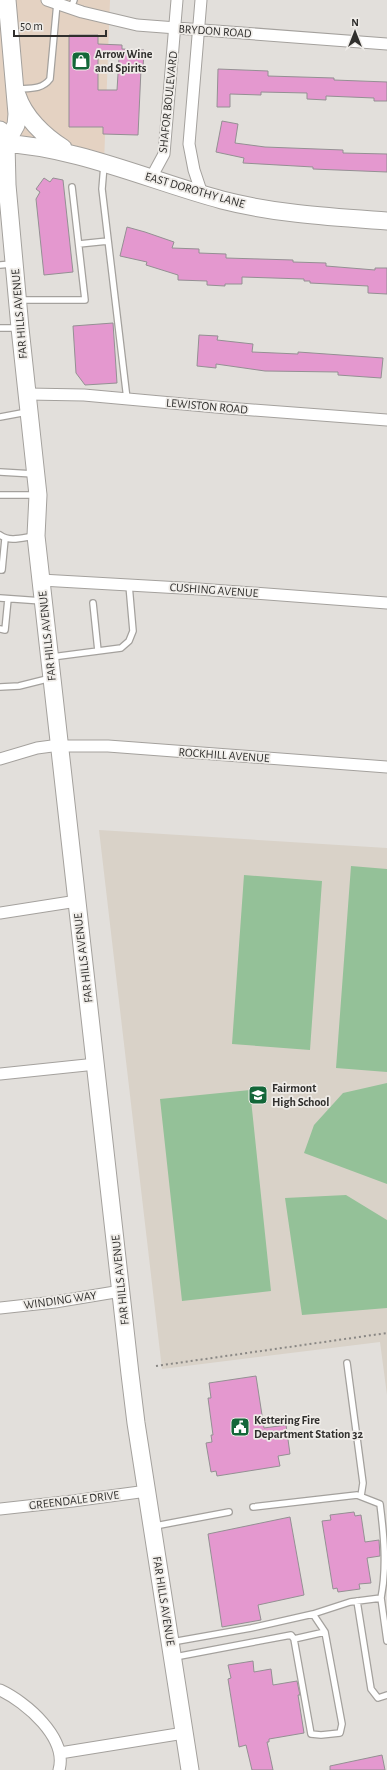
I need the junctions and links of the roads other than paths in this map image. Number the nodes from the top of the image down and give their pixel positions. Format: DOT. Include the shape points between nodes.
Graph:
graph roads {
  1 [pos="7,0"];
  2 [pos="177,0"];
  3 [pos="201,0"];
  4 [pos="52,2"];
  5 [pos="72,4"];
  6 [pos="175,28"];
  7 [pos="199,29"];
  8 [pos="387,44"];
  9 [pos="16,89"];
  10 [pos="2,139"];
  11 [pos="72,153"];
  12 [pos="104,163"];
  13 [pos="151,178"];
  14 [pos="72,187"];
  15 [pos="202,194"];
  16 [pos="387,221"];
  17 [pos="108,240"];
  18 [pos="79,244"];
  19 [pos="7,265"];
  20 [pos="18,300"];
  21 [pos="0,328"];
  22 [pos="20,328"];
  23 [pos="27,394"];
  24 [pos="127,399"];
  25 [pos="29,411"];
  26 [pos="0,417"];
  27 [pos="387,420"];
  28 [pos="0,472"];
  29 [pos="36,474"];
  30 [pos="0,495"];
  31 [pos="38,495"];
  32 [pos="36,536"];
  33 [pos="2,537"];
  34 [pos="1,570"];
  35 [pos="41,580"];
  36 [pos="129,585"];
  37 [pos="0,598"];
  38 [pos="8,599"];
  39 [pos="44,602"];
  40 [pos="93,603"];
  41 [pos="387,603"];
  42 [pos="0,629"];
  43 [pos="98,651"];
  44 [pos="50,657"];
  45 [pos="52,677"];
  46 [pos="0,687"];
  47 [pos="60,745"];
  48 [pos="0,759"];
  49 [pos="387,767"];
  50 [pos="77,901"];
  51 [pos="0,913"];
  52 [pos="96,1064"];
  53 [pos="0,1074"];
  54 [pos="121,1291"];
  55 [pos="0,1308"];
  56 [pos="347,1363"];
  57 [pos="147,1491"];
  58 [pos="360,1496"];
  59 [pos="253,1507"];
  60 [pos="0,1509"];
  61 [pos="229,1512"];
  62 [pos="152,1526"];
  63 [pos="381,1598"];
  64 [pos="357,1602"];
  65 [pos="313,1614"];
  66 [pos="325,1632"];
  67 [pos="294,1639"];
  68 [pos="387,1641"];
  69 [pos="171,1650"];
  70 [pos="0,1690"];
  71 [pos="387,1695"];
  72 [pos="184,1733"];
  73 [pos="60,1753"];
  74 [pos="58,1770"];
  75 [pos="190,1770"];
  1 -- 9 [label="main road"];
  2 -- 6 [label="street, SHAFOR BOULEVARD"];
  3 -- 7 [label="street, SHAFOR BOULEVARD"];
  4 -- 5 [label="street, BRYDON ROAD"];
  4 -- 9 [label="lane" via="50,79 39,87"];
  5 -- 6 [label="street, BRYDON ROAD" via="82,12 137,25"];
  6 -- 7 [label="street, BRYDON ROAD"];
  6 -- 13 [label="street, SHAFOR BOULEVARD" via="164,154"];
  7 -- 8 [label="street, BRYDON ROAD"];
  7 -- 15 [label="street, SHAFOR BOULEVARD" via="189,144"];
  9 -- 10 [label="main road" via="16,125"];
  9 -- 11 [label="main road" via="19,100 39,130 48,139"];
  10 -- 11 [label="main road, EAST DOROTHY LANE"];
  10 -- 19 [label="main road, FAR HILLS AVENUE" via="7,185"];
  11 -- 12 [label="main road, EAST DOROTHY LANE"];
  12 -- 13 [label="main road, EAST DOROTHY LANE"];
  12 -- 17 [label="lane" via="102,189"];
  13 -- 15 [label="main road, EAST DOROTHY LANE"];
  14 -- 18 [label="lane"];
  15 -- 16 [label="main road, EAST DOROTHY LANE" via="250,206 319,216"];
  17 -- 18 [label="lane"];
  17 -- 24 [label="lane"];
  18 -- 20 [label="lane" via="85,300"];
  19 -- 20 [label="main road, FAR HILLS AVENUE"];
  20 -- 22 [label="main road, FAR HILLS AVENUE"];
  21 -- 22 [label="lane"];
  22 -- 23 [label="main road, FAR HILLS AVENUE"];
  23 -- 24 [label="street, LEWISTON ROAD"];
  23 -- 25 [label="main road, FAR HILLS AVENUE"];
  24 -- 27 [label="street, LEWISTON ROAD"];
  25 -- 26 [label="lane"];
  25 -- 29 [label="main road, FAR HILLS AVENUE"];
  28 -- 29 [label="lane"];
  29 -- 31 [label="main road, FAR HILLS AVENUE"];
  30 -- 31 [label="lane"];
  31 -- 32 [label="main road, FAR HILLS AVENUE"];
  32 -- 33 [label="lane" via="13,539"];
  32 -- 35 [label="main road, FAR HILLS AVENUE"];
  33 -- 34 [label="lane"];
  35 -- 36 [label="street, CUSHING AVENUE"];
  35 -- 39 [label="main road, FAR HILLS AVENUE"];
  36 -- 41 [label="street, CUSHING AVENUE"];
  36 -- 43 [label="lane" via="132,631 129,641 121,648"];
  37 -- 38 [label="lane"];
  38 -- 39 [label="lane"];
  38 -- 42 [label="lane" via="5,630"];
  39 -- 44 [label="main road, FAR HILLS AVENUE"];
  40 -- 43 [label="lane"];
  43 -- 44 [label="lane"];
  44 -- 45 [label="main road, FAR HILLS AVENUE"];
  45 -- 46 [label="lane" via="19,686"];
  45 -- 47 [label="main road, FAR HILLS AVENUE"];
  47 -- 48 [label="street, ROCKHILL AVENUE" via="37,748"];
  47 -- 49 [label="street, ROCKHILL AVENUE" via="108,746"];
  47 -- 50 [label="main road, FAR HILLS AVENUE"];
  50 -- 51 [label="street"];
  50 -- 52 [label="main road, FAR HILLS AVENUE"];
  52 -- 53 [label="street"];
  52 -- 54 [label="main road, FAR HILLS AVENUE"];
  54 -- 55 [label="street, WINDING WAY"];
  54 -- 57 [label="main road, FAR HILLS AVENUE" via="136,1424"];
  56 -- 58 [label="lane" via="363,1483"];
  57 -- 60 [label="street, GREENDALE DRIVE"];
  57 -- 62 [label="main road, FAR HILLS AVENUE"];
  58 -- 59 [label="lane" via="357,1494"];
  58 -- 63 [label="lane" via="380,1504 385,1544 385,1582"];
  61 -- 62 [label="lane"];
  62 -- 69 [label="main road, FAR HILLS AVENUE"];
  63 -- 64 [label="lane"];
  63 -- 68 [label="lane"];
  64 -- 65 [label="lane"];
  64 -- 71 [label="lane" via="371,1689 378,1698"];
  65 -- 66 [label="lane"];
  65 -- 69 [label="lane"];
  66 -- 67 [label="lane"];
  66 -- 67 [label="lane" via="342,1724 340,1733 311,1734"];
  67 -- 69 [label="lane" via="291,1635"];
  69 -- 72 [label="main road, FAR HILLS AVENUE"];
  70 -- 73 [label="street" via="25,1705 39,1719 56,1742"];
  72 -- 73 [label="street"];
  72 -- 75 [label="main road, FAR HILLS AVENUE"];
  73 -- 74 [label="street"];
}
